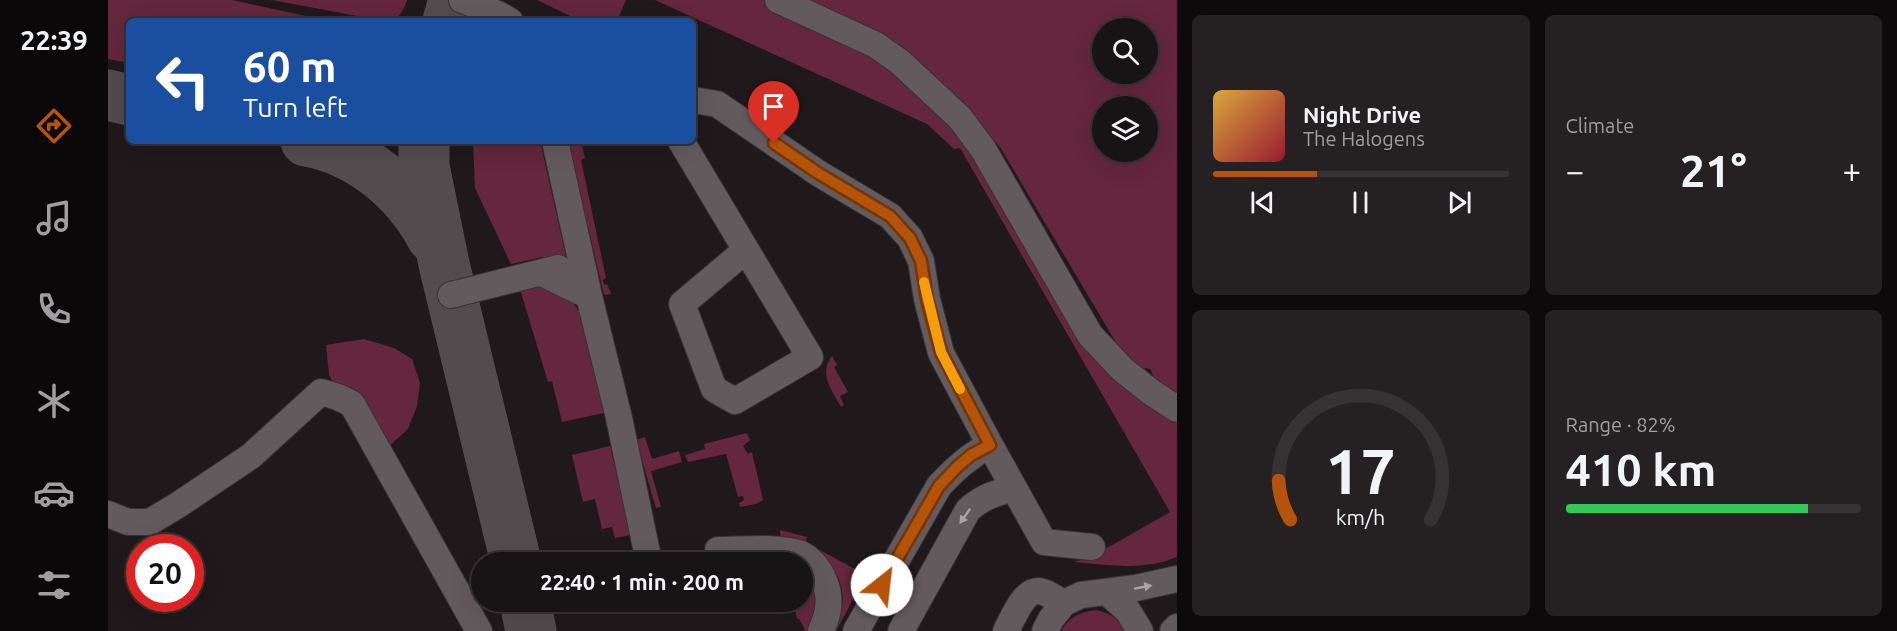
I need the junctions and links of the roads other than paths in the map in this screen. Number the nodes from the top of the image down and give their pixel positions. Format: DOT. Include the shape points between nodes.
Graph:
graph roads {
  1 [pos="462,0"];
  2 [pos="778,0"];
  3 [pos="505,18"];
  4 [pos="696,100"];
  5 [pos="556,144"];
  6 [pos="683,144"];
  7 [pos="746,250"];
  8 [pos="581,262"];
  9 [pos="542,273"];
  10 [pos="451,295"];
  11 [pos="589,296"];
  12 [pos="1177,409"];
  13 [pos="990,445"];
  14 [pos="1014,488"];
  15 [pos="108,514"];
  16 [pos="1092,547"];
  17 [pos="718,550"];
  18 [pos="658,552"];
  19 [pos="1177,579"];
  20 [pos="1108,593"];
  21 [pos="1064,603"];
  22 [pos="1177,627"];
  23 [pos="479,631"];
  24 [pos="821,631"];
  25 [pos="856,631"];
  26 [pos="901,631"];
  27 [pos="1006,631"];
  28 [pos="1045,631"];
  29 [pos="1140,631"];
  30 [pos="1173,631"];
  1 -- 3 [label="street"];
  2 -- 12 [label="street" via="876,45 960,118 983,149 1090,335 1122,369"];
  4 -- 13 [label="street" via="717,104 818,173 890,216 910,238 921,261 941,352"];
  5 -- 8 [label="street"];
  6 -- 7 [label="street"];
  7 -- 7 [label="street" via="810,357 735,401 714,388 682,304"];
  8 -- 9 [label="street"];
  8 -- 11 [label="street"];
  9 -- 10 [label="street"];
  9 -- 11 [label="street"];
  11 -- 18 [label="street"];
  13 -- 14 [label="street"];
  13 -- 25 [label="street" via="971,455 939,486"];
  14 -- 16 [label="street" via="1044,542"];
  14 -- 26 [label="street, one-way" via="986,496 968,510"];
  15 -- 23 [label="street" via="128,522 150,522 250,456 321,392 338,397 352,404"];
  17 -- 24 [label="street" via="782,550 801,554 817,567 826,585 830,609"];
  20 -- 19 [label="street, one-way"];
  20 -- 21 [label="street" via="1081,595"];
  20 -- 29 [label="street" via="1128,611"];
  21 -- 27 [label="street" via="1038,591 1031,593 1022,601"];
  21 -- 28 [label="street"];
  22 -- 30 [label="street"];
}
